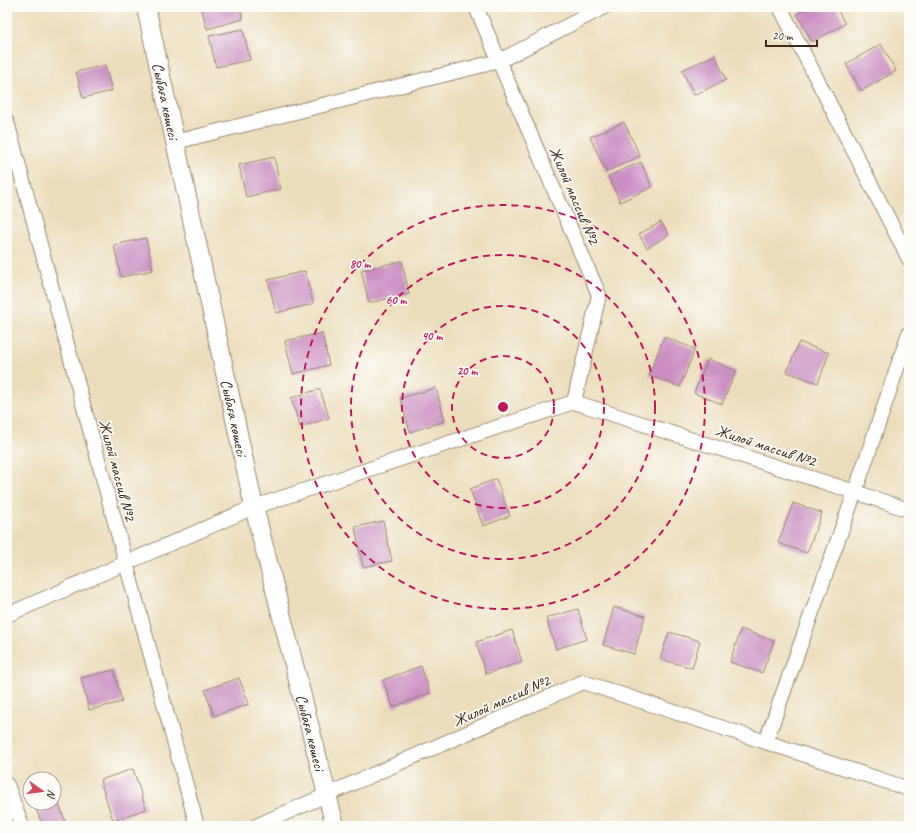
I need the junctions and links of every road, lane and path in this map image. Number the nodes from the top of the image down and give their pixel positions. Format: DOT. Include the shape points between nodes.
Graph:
graph roads {
  1 [pos="146,7"];
  2 [pos="476,7"];
  3 [pos="604,7"];
  4 [pos="780,7"];
  5 [pos="499,61"];
  6 [pos="7,122"];
  7 [pos="175,142"];
  8 [pos="909,259"];
  9 [pos="909,333"];
  10 [pos="574,402"];
  11 [pos="855,492"];
  12 [pos="254,507"];
  13 [pos="909,510"];
  14 [pos="126,563"];
  15 [pos="7,615"];
  16 [pos="766,741"];
  17 [pos="7,785"];
  18 [pos="909,789"];
  19 [pos="327,796"];
  20 [pos="22,826"];
  21 [pos="197,826"];
  22 [pos="256,826"];
  23 [pos="335,826"];
  1 -- 7 [label="street, Сыбаға көшесі"];
  2 -- 5 [label="street, Жилой массив №2"];
  3 -- 5 [label="street"];
  4 -- 8 [label="street"];
  5 -- 7 [label="street"];
  5 -- 10 [label="street, Жилой массив №2" via="600,296"];
  6 -- 14 [label="street, Жилой массив №2"];
  7 -- 12 [label="street, Сыбаға көшесі"];
  9 -- 11 [label="street"];
  10 -- 11 [label="street, Жилой массив №2"];
  10 -- 12 [label="street"];
  11 -- 13 [label="street, Жилой массив №2"];
  11 -- 16 [label="street"];
  12 -- 14 [label="street"];
  12 -- 19 [label="street, Сыбаға көшесі"];
  14 -- 15 [label="street"];
  14 -- 21 [label="street, Жилой массив №2"];
  16 -- 18 [label="street, Жилой массив №2"];
  16 -- 19 [label="street, Жилой массив №2" via="583,682"];
  17 -- 20 [label="street"];
  19 -- 22 [label="street, Жилой массив №2"];
  19 -- 23 [label="street, Сыбаға көшесі"];
}
